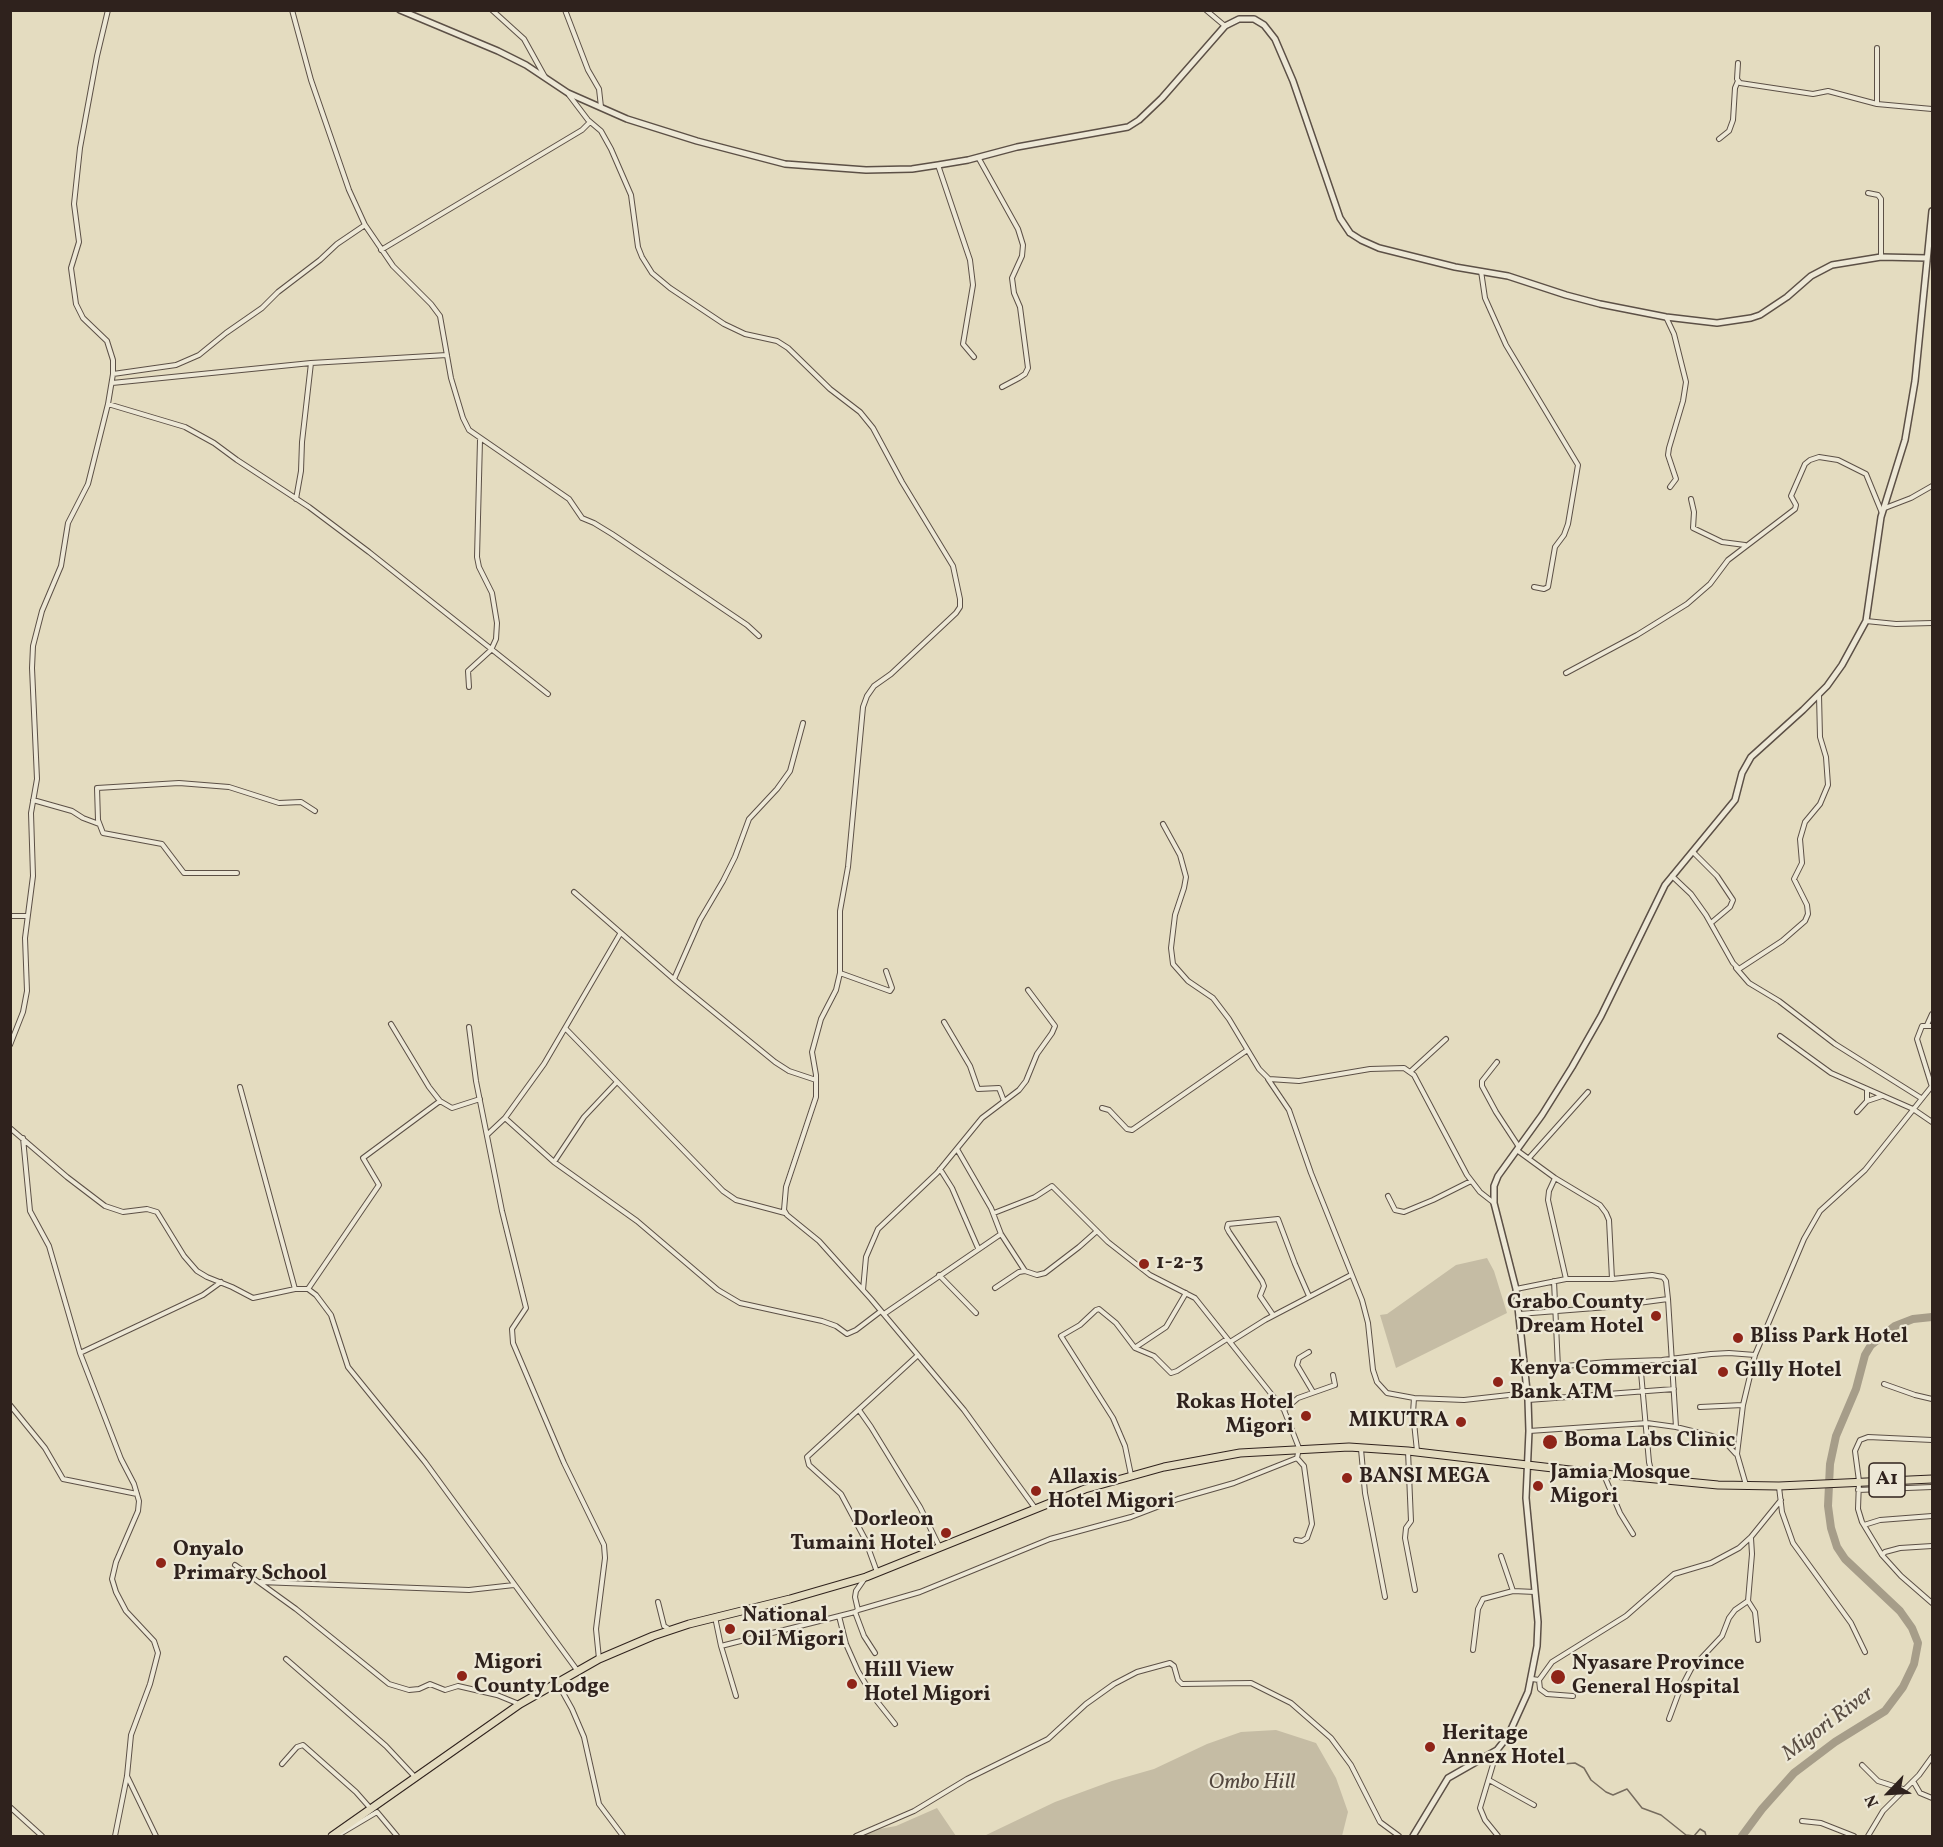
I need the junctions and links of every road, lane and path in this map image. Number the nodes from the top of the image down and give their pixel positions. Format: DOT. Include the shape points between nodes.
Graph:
graph roads {
  1 [pos="108,10"];
  2 [pos="292,10"];
  3 [pos="399,10"];
  4 [pos="492,10"];
  5 [pos="565,10"];
  6 [pos="1206,10"];
  7 [pos="1225,26"];
  8 [pos="1877,48"];
  9 [pos="1738,63"];
  10 [pos="545,77"];
  11 [pos="1738,81"];
  12 [pos="568,93"];
  13 [pos="1876,104"];
  14 [pos="601,108"];
  15 [pos="1932,109"];
  16 [pos="590,122"];
  17 [pos="1719,139"];
  18 [pos="978,157"];
  19 [pos="938,165"];
  20 [pos="1868,193"];
  21 [pos="1932,211"];
  22 [pos="365,225"];
  23 [pos="381,250"];
  24 [pos="1881,258"];
  25 [pos="1930,258"];
  26 [pos="1481,271"];
  27 [pos="1666,317"];
  28 [pos="447,355"];
  29 [pos="974,357"];
  30 [pos="311,363"];
  31 [pos="113,374"];
  32 [pos="112,383"];
  33 [pos="1002,387"];
  34 [pos="108,404"];
  35 [pos="480,440"];
  36 [pos="1932,486"];
  37 [pos="1670,487"];
  38 [pos="296,499"];
  39 [pos="1691,499"];
  40 [pos="1883,511"];
  41 [pos="1746,546"];
  42 [pos="1534,587"];
  43 [pos="1866,621"];
  44 [pos="1932,623"];
  45 [pos="759,636"];
  46 [pos="491,650"];
  47 [pos="1566,673"];
  48 [pos="469,687"];
  49 [pos="548,693"];
  50 [pos="1819,695"];
  51 [pos="803,723"];
  52 [pos="33,800"];
  53 [pos="315,811"];
  54 [pos="99,824"];
  55 [pos="1163,824"];
  56 [pos="1693,852"];
  57 [pos="237,873"];
  58 [pos="1672,875"];
  59 [pos="574,892"];
  60 [pos="10,916"];
  61 [pos="27,916"];
  62 [pos="1711,923"];
  63 [pos="620,934"];
  64 [pos="1736,968"];
  65 [pos="886,971"];
  66 [pos="840,973"];
  67 [pos="674,979"];
  68 [pos="1028,990"];
  69 [pos="1932,1014"];
  70 [pos="944,1022"];
  71 [pos="391,1024"];
  72 [pos="1927,1025"];
  73 [pos="1932,1026"];
  74 [pos="469,1027"];
  75 [pos="566,1029"];
  76 [pos="1780,1036"];
  77 [pos="1446,1039"];
  78 [pos="10,1046"];
  79 [pos="1246,1051"];
  80 [pos="1497,1062"];
  81 [pos="1410,1072"];
  82 [pos="1265,1077"];
  83 [pos="816,1080"];
  84 [pos="616,1083"];
  85 [pos="1932,1086"];
  86 [pos="240,1088"];
  87 [pos="1867,1089"];
  88 [pos="1588,1092"];
  89 [pos="1882,1096"];
  90 [pos="1921,1098"];
  91 [pos="480,1099"];
  92 [pos="440,1101"];
  93 [pos="1004,1101"];
  94 [pos="1867,1101"];
  95 [pos="1102,1108"];
  96 [pos="1913,1109"];
  97 [pos="1857,1112"];
  98 [pos="505,1118"];
  99 [pos="1932,1122"];
  100 [pos="10,1128"];
  101 [pos="488,1134"];
  102 [pos="22,1138"];
  103 [pos="957,1149"];
  104 [pos="1519,1149"];
  105 [pos="1529,1158"];
  106 [pos="554,1162"];
  107 [pos="940,1169"];
  108 [pos="1555,1178"];
  109 [pos="1471,1181"];
  110 [pos="1388,1196"];
  111 [pos="1494,1203"];
  112 [pos="785,1213"];
  113 [pos="994,1213"];
  114 [pos="1097,1231"];
  115 [pos="1001,1234"];
  116 [pos="978,1248"];
  117 [pos="1025,1271"];
  118 [pos="939,1275"];
  119 [pos="1351,1275"];
  120 [pos="1566,1279"];
  121 [pos="1612,1279"];
  122 [pos="1554,1281"];
  123 [pos="221,1282"];
  124 [pos="995,1288"];
  125 [pos="295,1289"];
  126 [pos="308,1289"];
  127 [pos="1516,1289"];
  128 [pos="863,1290"];
  129 [pos="1186,1293"];
  130 [pos="1310,1296"];
  131 [pos="1668,1299"];
  132 [pos="1556,1311"];
  133 [pos="882,1313"];
  134 [pos="976,1313"];
  135 [pos="1519,1314"];
  136 [pos="1273,1315"];
  137 [pos="1229,1341"];
  138 [pos="1135,1348"];
  139 [pos="1309,1352"];
  140 [pos="80,1353"];
  141 [pos="1755,1355"];
  142 [pos="918,1356"];
  143 [pos="1672,1359"];
  144 [pos="1640,1361"];
  145 [pos="1558,1368"];
  146 [pos="1524,1371"];
  147 [pos="1333,1375"];
  148 [pos="1884,1384"];
  149 [pos="1674,1389"];
  150 [pos="1643,1391"];
  151 [pos="1313,1392"];
  152 [pos="1527,1393"];
  153 [pos="1414,1398"];
  154 [pos="1528,1400"];
  155 [pos="1932,1400"];
  156 [pos="10,1405"];
  157 [pos="1743,1405"];
  158 [pos="1700,1407"];
  159 [pos="859,1410"];
  160 [pos="1284,1410"];
  161 [pos="1647,1423"];
  162 [pos="1676,1427"];
  163 [pos="1529,1431"];
  164 [pos="1932,1440"];
  165 [pos="1299,1448"];
  166 [pos="1360,1448"];
  167 [pos="1408,1451"];
  168 [pos="1417,1452"];
  169 [pos="1737,1454"];
  170 [pos="1297,1458"];
  171 [pos="1528,1464"];
  172 [pos="1604,1474"];
  173 [pos="1131,1475"];
  174 [pos="1932,1479"];
  175 [pos="1653,1480"];
  176 [pos="1859,1481"];
  177 [pos="1746,1485"];
  178 [pos="1779,1486"];
  179 [pos="1932,1487"];
  180 [pos="1858,1490"];
  181 [pos="138,1494"];
  182 [pos="1781,1500"];
  183 [pos="1035,1509"];
  184 [pos="1932,1516"];
  185 [pos="1864,1525"];
  186 [pos="1633,1534"];
  187 [pos="1751,1537"];
  188 [pos="1296,1540"];
  189 [pos="1932,1546"];
  190 [pos="940,1548"];
  191 [pos="1882,1555"];
  192 [pos="1501,1556"];
  193 [pos="235,1565"];
  194 [pos="878,1573"];
  195 [pos="866,1577"];
  196 [pos="258,1582"];
  197 [pos="514,1585"];
  198 [pos="1415,1590"];
  199 [pos="1513,1591"];
  200 [pos="1535,1592"];
  201 [pos="1385,1597"];
  202 [pos="1748,1601"];
  203 [pos="658,1602"];
  204 [pos="1932,1603"];
  205 [pos="856,1611"];
  206 [pos="839,1616"];
  207 [pos="715,1617"];
  208 [pos="670,1630"];
  209 [pos="1758,1640"];
  210 [pos="722,1646"];
  211 [pos="1473,1650"];
  212 [pos="1865,1652"];
  213 [pos="875,1653"];
  214 [pos="286,1659"];
  215 [pos="599,1659"];
  216 [pos="577,1670"];
  217 [pos="1532,1680"];
  218 [pos="1539,1680"];
  219 [pos="557,1682"];
  220 [pos="736,1696"];
  221 [pos="1573,1696"];
  222 [pos="520,1704"];
  223 [pos="1669,1719"];
  224 [pos="895,1724"];
  225 [pos="1497,1750"];
  226 [pos="1932,1757"];
  227 [pos="282,1764"];
  228 [pos="1862,1765"];
  229 [pos="127,1776"];
  230 [pos="416,1778"];
  231 [pos="1488,1780"];
  232 [pos="1913,1781"];
  233 [pos="1904,1790"];
  234 [pos="1932,1798"];
  235 [pos="1534,1805"];
  236 [pos="10,1807"];
  237 [pos="372,1810"];
  238 [pos="1802,1821"];
  239 [pos="42,1836"];
  240 [pos="116,1836"];
  241 [pos="156,1836"];
  242 [pos="334,1836"];
  243 [pos="397,1836"];
  244 [pos="623,1836"];
  245 [pos="856,1836"];
  246 [pos="1399,1836"];
  247 [pos="1413,1836"];
  248 [pos="1498,1836"];
  249 [pos="1854,1836"];
  250 [pos="1868,1836"];
  1 -- 31 [label="street" via="78,160 75,204 79,242 71,263 71,280 80,313 107,340"];
  2 -- 22 [label="street" via="311,80"];
  3 -- 10 [label="street" via="498,51"];
  4 -- 10 [label="street" via="524,39"];
  5 -- 14 [label="street" via="599,88"];
  6 -- 7 [label="street"];
  7 -- 18 [label="street" via="1155,104 1128,127"];
  7 -- 26 [label="street" via="1239,19 1254,19 1275,39 1307,118 1333,204 1350,233 1389,251"];
  8 -- 13 [label="street"];
  9 -- 11 [label="street"];
  10 -- 12 [label="street"];
  11 -- 13 [label="street" via="1813,94 1828,91"];
  11 -- 17 [label="street" via="1733,120"];
  12 -- 14 [label="street"];
  12 -- 16 [label="street"];
  13 -- 15 [label="street"];
  14 -- 19 [label="street" via="627,120 785,164 866,170"];
  16 -- 23 [label="street"];
  16 -- 66 [label="street" via="605,136 627,185 638,247 652,273 724,324 788,348 860,412 873,428 956,576 961,603 954,618 874,686 864,703 841,897"];
  18 -- 19 [label="street"];
  18 -- 33 [label="street" via="1023,244 1012,278 1028,368"];
  19 -- 29 [label="street" via="970,260 973,285 963,345"];
  20 -- 24 [label="street" via="1881,199"];
  21 -- 25 [label="street"];
  22 -- 23 [label="street"];
  22 -- 31 [label="street" via="200,355 176,365"];
  23 -- 28 [label="street" via="437,310"];
  24 -- 25 [label="street"];
  24 -- 27 [label="street" via="1821,269 1778,304 1751,318 1717,323"];
  25 -- 40 [label="street" via="1905,440"];
  26 -- 27 [label="street" via="1517,278 1579,299"];
  26 -- 42 [label="street" via="1485,298 1506,345 1578,465 1568,524 1555,547 1548,587"];
  27 -- 37 [label="street" via="1686,382 1668,452 1676,479"];
  28 -- 30 [label="street"];
  28 -- 35 [label="street" via="463,418"];
  30 -- 32 [label="street"];
  30 -- 38 [label="street"];
  31 -- 32 [label="street"];
  32 -- 34 [label="street"];
  34 -- 38 [label="street" via="194,431"];
  34 -- 52 [label="street" via="88,484 68,523 61,566 42,611 33,646 37,779"];
  35 -- 45 [label="street" via="569,499 582,518 612,534"];
  35 -- 46 [label="street" via="477,557 495,603 497,632"];
  36 -- 40 [label="street"];
  38 -- 46 [label="street"];
  39 -- 41 [label="street" via="1694,528 1725,543"];
  40 -- 41 [label="street" via="1866,474 1838,459 1813,458 1805,464 1791,496 1795,509"];
  40 -- 43 [label="street"];
  41 -- 47 [label="street" via="1689,602"];
  43 -- 44 [label="street"];
  43 -- 50 [label="street" via="1842,665"];
  46 -- 48 [label="street" via="468,671"];
  46 -- 49 [label="street"];
  50 -- 56 [label="street" via="1751,757 1735,800"];
  50 -- 64 [label="street" via="1820,737 1828,785 1803,827 1801,865 1795,875 1808,914 1782,941 1742,968"];
  51 -- 67 [label="street" via="790,771 749,819 735,857 699,920"];
  52 -- 54 [label="street"];
  52 -- 61 [label="street" via="33,876"];
  53 -- 54 [label="street" via="301,802 279,802 229,787 179,783 101,786 96,790"];
  54 -- 57 [label="street" via="103,833 162,844 184,873"];
  55 -- 79 [label="street" via="1180,855 1186,877 1175,915 1173,964 1188,981 1213,998"];
  56 -- 58 [label="street"];
  56 -- 62 [label="street" via="1734,900"];
  58 -- 62 [label="street"];
  58 -- 104 [label="street" via="1600,1016"];
  59 -- 63 [label="street"];
  60 -- 61 [label="street"];
  61 -- 78 [label="street" via="26,1000"];
  62 -- 64 [label="street"];
  63 -- 67 [label="street"];
  63 -- 75 [label="street"];
  64 -- 90 [label="street" via="1749,983 1835,1044"];
  65 -- 66 [label="street" via="890,991"];
  66 -- 83 [label="street" via="812,1052"];
  67 -- 83 [label="street" via="784,1068"];
  68 -- 93 [label="street" via="1055,1027 1036,1054 1026,1081"];
  69 -- 72 [label="street"];
  70 -- 93 [label="street" via="970,1066 978,1089 999,1088"];
  71 -- 92 [label="street"];
  72 -- 73 [label="street"];
  72 -- 85 [label="street" via="1921,1027 1917,1039"];
  74 -- 91 [label="street"];
  75 -- 84 [label="street"];
  75 -- 98 [label="street"];
  76 -- 87 [label="street" via="1832,1073"];
  77 -- 81 [label="street"];
  79 -- 82 [label="street"];
  79 -- 95 [label="street" via="1132,1130"];
  80 -- 104 [label="street" via="1482,1086"];
  81 -- 82 [label="street" via="1388,1068 1307,1081"];
  81 -- 109 [label="street"];
  82 -- 119 [label="street" via="1289,1110"];
  83 -- 112 [label="street" via="814,1103 786,1187"];
  84 -- 106 [label="street" via="584,1117"];
  84 -- 112 [label="street" via="728,1196"];
  85 -- 90 [label="street"];
  86 -- 125 [label="street"];
  87 -- 89 [label="street"];
  87 -- 94 [label="street"];
  88 -- 105 [label="street"];
  89 -- 94 [label="street"];
  89 -- 96 [label="street"];
  90 -- 96 [label="street"];
  91 -- 92 [label="street" via="452,1108"];
  91 -- 101 [label="street"];
  92 -- 126 [label="street" via="363,1158 379,1185"];
  93 -- 103 [label="street" via="978,1123"];
  94 -- 97 [label="street"];
  96 -- 99 [label="street"];
  96 -- 141 [label="street" via="1866,1170 1815,1218"];
  98 -- 101 [label="street"];
  98 -- 106 [label="street"];
  100 -- 102 [label="street"];
  101 -- 215 [label="street" via="526,1308 512,1329 513,1343 604,1545 597,1618"];
  102 -- 123 [label="street" via="111,1209 157,1212 197,1270"];
  102 -- 140 [label="street" via="30,1211 53,1256"];
  103 -- 107 [label="street"];
  103 -- 113 [label="street"];
  104 -- 105 [label="street"];
  104 -- 111 [label="street" via="1496,1180"];
  105 -- 108 [label="street"];
  106 -- 133 [label="street" via="637,1221 718,1290 740,1303 822,1321 847,1334"];
  107 -- 116 [label="street"];
  107 -- 128 [label="street" via="874,1233 866,1257"];
  108 -- 120 [label="street" via="1548,1200"];
  108 -- 121 [label="street" via="1600,1205 1608,1216"];
  109 -- 110 [label="street" via="1404,1212 1395,1210"];
  109 -- 111 [label="street"];
  111 -- 127 [label="street"];
  112 -- 128 [label="street" via="819,1241"];
  113 -- 114 [label="street" via="1035,1197 1051,1185"];
  113 -- 115 [label="street"];
  114 -- 117 [label="street" via="1045,1273"];
  114 -- 129 [label="street" via="1150,1275"];
  115 -- 116 [label="street"];
  115 -- 117 [label="street"];
  116 -- 118 [label="street"];
  117 -- 124 [label="street"];
  118 -- 133 [label="street"];
  118 -- 134 [label="street"];
  119 -- 130 [label="street"];
  119 -- 153 [label="street" via="1365,1309 1377,1382 1387,1393"];
  120 -- 121 [label="street"];
  120 -- 122 [label="street"];
  121 -- 131 [label="street" via="1661,1276 1666,1281"];
  122 -- 127 [label="street"];
  122 -- 132 [label="street"];
  123 -- 125 [label="street" via="253,1298"];
  123 -- 140 [label="street" via="203,1295"];
  125 -- 126 [label="street"];
  126 -- 197 [label="street" via="331,1315 348,1367 425,1462"];
  127 -- 135 [label="street"];
  128 -- 133 [label="street"];
  129 -- 137 [label="street" via="1197,1300"];
  129 -- 138 [label="street" via="1166,1327"];
  130 -- 136 [label="street"];
  130 -- 136 [label="street" via="1278,1219 1228,1224 1229,1232 1262,1281 1260,1296"];
  131 -- 132 [label="street"];
  131 -- 143 [label="street"];
  132 -- 135 [label="street"];
  132 -- 145 [label="street"];
  133 -- 142 [label="street"];
  135 -- 146 [label="street"];
  136 -- 137 [label="street"];
  137 -- 138 [label="street" via="1174,1373 1154,1356"];
  137 -- 160 [label="street"];
  138 -- 173 [label="street" via="1116,1323 1098,1309 1060,1337 1113,1418 1125,1446"];
  139 -- 151 [label="street" via="1297,1360 1297,1365"];
  140 -- 181 [label="street" via="120,1459"];
  141 -- 143 [label="street" via="1729,1353"];
  141 -- 157 [label="street"];
  142 -- 159 [label="street"];
  142 -- 183 [label="street" via="964,1410"];
  143 -- 144 [label="street"];
  143 -- 149 [label="street"];
  144 -- 145 [label="street"];
  144 -- 150 [label="street"];
  145 -- 146 [label="street"];
  146 -- 152 [label="street"];
  147 -- 151 [label="street" via="1335,1385"];
  148 -- 155 [label="street"];
  149 -- 150 [label="street"];
  149 -- 162 [label="street"];
  150 -- 154 [label="street"];
  150 -- 161 [label="street"];
  151 -- 160 [label="street"];
  152 -- 153 [label="street" via="1443,1401"];
  152 -- 154 [label="street"];
  153 -- 168 [label="street"];
  154 -- 163 [label="street"];
  156 -- 181 [label="street" via="45,1448 63,1479"];
  157 -- 158 [label="street"];
  157 -- 169 [label="street"];
  159 -- 190 [label="street" via="920,1507"];
  159 -- 194 [label="street" via="807,1460 840,1492"];
  160 -- 165 [label="street"];
  161 -- 162 [label="street"];
  161 -- 163 [label="street"];
  161 -- 175 [label="street"];
  162 -- 169 [label="street" via="1719,1439"];
  163 -- 171 [label="street"];
  164 -- 176 [label="street" via="1863,1438 1856,1451"];
  165 -- 166 [label="highway, A1"];
  165 -- 170 [label="street"];
  165 -- 173 [label="highway, A1" via="1216,1456"];
  166 -- 167 [label="highway, A1"];
  166 -- 201 [label="street"];
  167 -- 168 [label="highway, A1"];
  167 -- 198 [label="street" via="1411,1521 1405,1538"];
  168 -- 171 [label="highway, A1"];
  169 -- 177 [label="street"];
  170 -- 188 [label="street" via="1304,1466 1312,1524 1307,1538"];
  170 -- 205 [label="street" via="1131,1517 1050,1539 920,1592"];
  171 -- 172 [label="highway, A1"];
  171 -- 200 [label="street" via="1527,1508"];
  172 -- 175 [label="highway, A1"];
  172 -- 186 [label="street"];
  173 -- 183 [label="highway, A1"];
  174 -- 176 [label="highway, A1"];
  175 -- 177 [label="highway, A1"];
  176 -- 178 [label="highway, A1"];
  176 -- 180 [label="street"];
  177 -- 178 [label="highway, A1"];
  178 -- 182 [label="street"];
  179 -- 180 [label="street"];
  180 -- 185 [label="street" via="1859,1514"];
  181 -- 229 [label="street" via="138,1511 112,1579 126,1611 154,1641 158,1653 133,1728"];
  182 -- 187 [label="street"];
  182 -- 212 [label="street" via="1793,1543 1851,1623"];
  183 -- 190 [label="highway, A1"];
  184 -- 185 [label="street"];
  185 -- 191 [label="street"];
  187 -- 202 [label="street"];
  187 -- 218 [label="street" via="1719,1560 1674,1574 1626,1616 1552,1662"];
  189 -- 191 [label="street" via="1900,1548"];
  190 -- 194 [label="highway, A1"];
  191 -- 204 [label="street"];
  192 -- 199 [label="street"];
  193 -- 196 [label="street"];
  194 -- 195 [label="highway, A1"];
  195 -- 205 [label="street" via="856,1593"];
  195 -- 207 [label="highway, A1"];
  196 -- 197 [label="street" via="469,1590"];
  196 -- 222 [label="street" via="389,1684 409,1690 430,1684 445,1690 460,1686"];
  197 -- 216 [label="street"];
  199 -- 200 [label="street"];
  199 -- 211 [label="street" via="1480,1601"];
  200 -- 217 [label="street" via="1538,1638"];
  202 -- 209 [label="street" via="1755,1612"];
  202 -- 223 [label="street" via="1735,1610 1722,1636 1691,1669"];
  203 -- 208 [label="street" via="664,1626"];
  205 -- 206 [label="street"];
  205 -- 213 [label="street" via="864,1636"];
  206 -- 210 [label="street"];
  206 -- 224 [label="street" via="858,1671"];
  207 -- 208 [label="highway, A1"];
  207 -- 210 [label="street"];
  208 -- 215 [label="highway, A1"];
  210 -- 220 [label="street"];
  214 -- 230 [label="street" via="386,1746"];
  215 -- 216 [label="highway, A1"];
  216 -- 219 [label="highway, A1"];
  217 -- 218 [label="street"];
  217 -- 225 [label="street" via="1508,1736"];
  218 -- 221 [label="street" via="1540,1689 1547,1695"];
  219 -- 222 [label="highway, A1"];
  219 -- 244 [label="street" via="584,1737 599,1804"];
  222 -- 230 [label="highway, A1"];
  225 -- 231 [label="street"];
  225 -- 247 [label="street" via="1448,1778"];
  226 -- 232 [label="street"];
  227 -- 237 [label="street" via="303,1745"];
  228 -- 233 [label="street" via="1878,1781"];
  229 -- 240 [label="street"];
  229 -- 241 [label="street"];
  230 -- 237 [label="highway, A1"];
  231 -- 235 [label="street"];
  231 -- 248 [label="street" via="1480,1808"];
  232 -- 233 [label="street"];
  232 -- 234 [label="street" via="1920,1793"];
  233 -- 250 [label="street" via="1882,1811"];
  236 -- 239 [label="street"];
  237 -- 242 [label="highway, A1"];
  238 -- 249 [label="street" via="1821,1823"];
  242 -- 243 [label="street" via="377,1812"];
  245 -- 246 [label="street" via="914,1811 1048,1739 1114,1684 1137,1672 1170,1663 1182,1684 1251,1683 1291,1703 1331,1738 1351,1765 1380,1822"];
}
